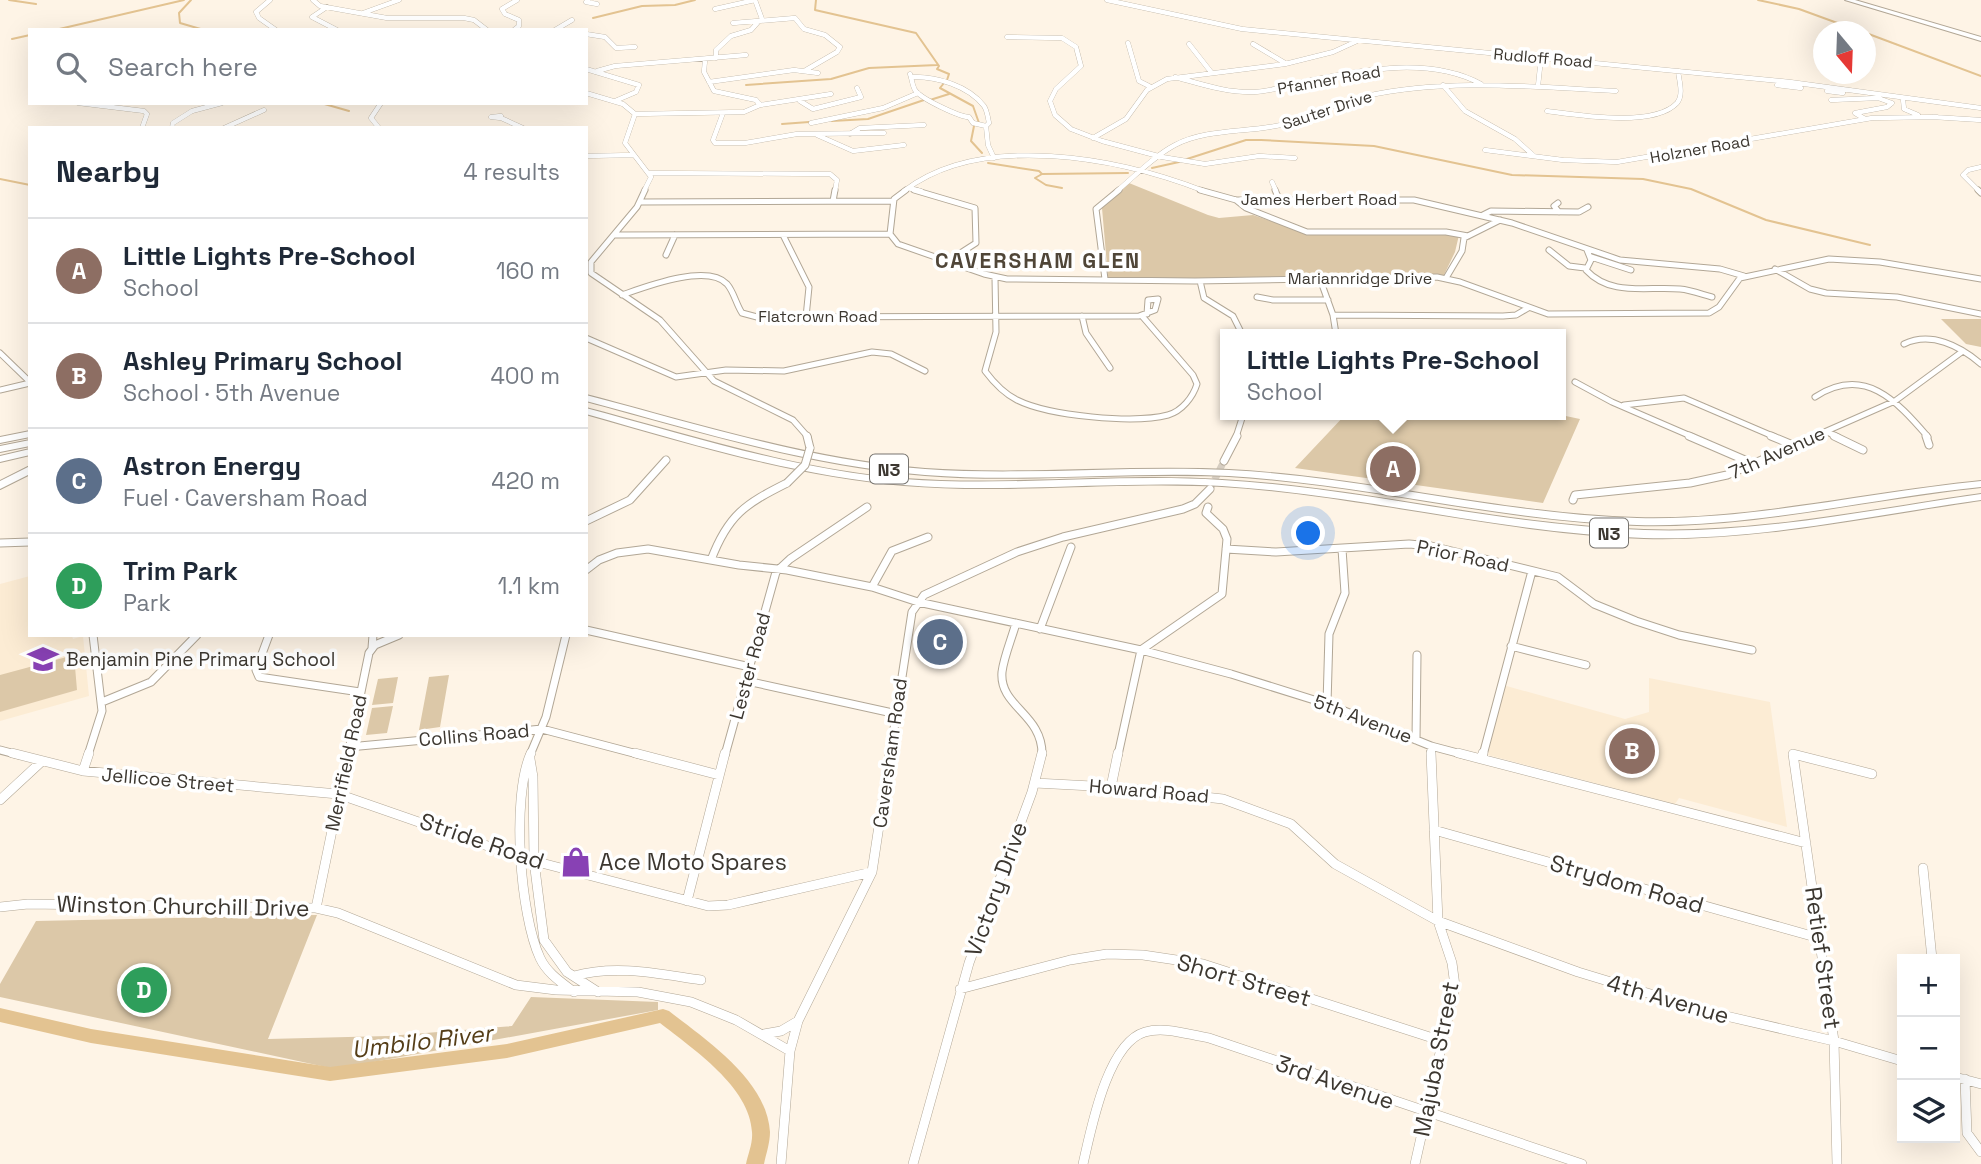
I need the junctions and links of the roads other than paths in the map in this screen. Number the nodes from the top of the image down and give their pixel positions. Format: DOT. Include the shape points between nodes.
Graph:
graph roads {
  1 [pos="270,0"];
  2 [pos="313,0"];
  3 [pos="399,0"];
  4 [pos="517,0"];
  5 [pos="588,0"];
  6 [pos="1107,0"];
  7 [pos="1847,0"];
  8 [pos="597,4"];
  9 [pos="327,7"];
  10 [pos="715,9"];
  11 [pos="362,13"];
  12 [pos="572,20"];
  13 [pos="761,20"];
  14 [pos="733,23"];
  15 [pos="273,28"];
  16 [pos="333,28"];
  17 [pos="484,28"];
  18 [pos="516,28"];
  19 [pos="558,28"];
  20 [pos="588,34"];
  21 [pos="1007,37"];
  22 [pos="1981,39"];
  23 [pos="1357,41"];
  24 [pos="1128,43"];
  25 [pos="1189,44"];
  26 [pos="1253,44"];
  27 [pos="635,47"];
  28 [pos="746,55"];
  29 [pos="716,58"];
  30 [pos="1541,58"];
  31 [pos="705,60"];
  32 [pos="1286,63"];
  33 [pos="588,69"];
  34 [pos="806,70"];
  35 [pos="597,71"];
  36 [pos="1678,71"];
  37 [pos="1211,72"];
  38 [pos="818,73"];
  39 [pos="1175,76"];
  40 [pos="1688,76"];
  41 [pos="709,82"];
  42 [pos="1776,83"];
  43 [pos="1482,84"];
  44 [pos="1444,85"];
  45 [pos="1149,86"];
  46 [pos="1538,86"];
  47 [pos="857,88"];
  48 [pos="1801,88"];
  49 [pos="1616,91"];
  50 [pos="1826,91"];
  51 [pos="918,93"];
  52 [pos="588,94"];
  53 [pos="831,94"];
  54 [pos="1878,98"];
  55 [pos="1903,99"];
  56 [pos="1830,100"];
  57 [pos="615,101"];
  58 [pos="800,101"];
  59 [pos="94,105"];
  60 [pos="215,105"];
  61 [pos="380,105"];
  62 [pos="760,105"];
  63 [pos="1903,107"];
  64 [pos="1981,108"];
  65 [pos="264,110"];
  66 [pos="1547,111"];
  67 [pos="723,113"];
  68 [pos="635,114"];
  69 [pos="1890,114"];
  70 [pos="1909,116"];
  71 [pos="501,118"];
  72 [pos="1869,118"];
  73 [pos="1981,120"];
  74 [pos="811,122"];
  75 [pos="924,125"];
  76 [pos="143,126"];
  77 [pos="172,126"];
  78 [pos="228,126"];
  79 [pos="377,126"];
  80 [pos="519,126"];
  81 [pos="985,126"];
  82 [pos="884,133"];
  83 [pos="816,134"];
  84 [pos="850,134"];
  85 [pos="1093,138"];
  86 [pos="904,145"];
  87 [pos="1134,149"];
  88 [pos="1485,150"];
  89 [pos="1122,151"];
  90 [pos="634,155"];
  91 [pos="588,156"];
  92 [pos="1159,156"];
  93 [pos="1534,156"];
  94 [pos="994,158"];
  95 [pos="1295,158"];
  96 [pos="1981,167"];
  97 [pos="1140,172"];
  98 [pos="650,173"];
  99 [pos="1272,182"];
  100 [pos="908,188"];
  101 [pos="1981,193"];
  102 [pos="1236,200"];
  103 [pos="1279,200"];
  104 [pos="832,201"];
  105 [pos="892,201"];
  106 [pos="640,202"];
  107 [pos="1558,203"];
  108 [pos="1588,207"];
  109 [pos="1559,212"];
  110 [pos="1483,215"];
  111 [pos="1500,220"];
  112 [pos="890,233"];
  113 [pos="614,235"];
  114 [pos="675,235"];
  115 [pos="783,235"];
  116 [pos="1468,236"];
  117 [pos="1586,249"];
  118 [pos="1549,250"];
  119 [pos="666,255"];
  120 [pos="1591,257"];
  121 [pos="947,261"];
  122 [pos="1585,268"];
  123 [pos="588,269"];
  124 [pos="1775,269"];
  125 [pos="1631,270"];
  126 [pos="1745,276"];
  127 [pos="995,278"];
  128 [pos="1446,278"];
  129 [pos="1105,279"];
  130 [pos="1320,279"];
  131 [pos="1981,279"];
  132 [pos="1201,285"];
  133 [pos="622,295"];
  134 [pos="1712,297"];
  135 [pos="1257,298"];
  136 [pos="1328,300"];
  137 [pos="1528,308"];
  138 [pos="1333,314"];
  139 [pos="1981,314"];
  140 [pos="1082,316"];
  141 [pos="806,317"];
  142 [pos="996,317"];
  143 [pos="1241,329"];
  144 [pos="1335,329"];
  145 [pos="588,339"];
  146 [pos="1904,344"];
  147 [pos="0,353"];
  148 [pos="1960,353"];
  149 [pos="1979,361"];
  150 [pos="1111,368"];
  151 [pos="925,371"];
  152 [pos="707,374"];
  153 [pos="28,381"];
  154 [pos="1575,382"];
  155 [pos="28,383"];
  156 [pos="0,390"];
  157 [pos="1815,397"];
  158 [pos="588,399"];
  159 [pos="1895,401"];
  160 [pos="1624,405"];
  161 [pos="588,412"];
  162 [pos="1242,420"];
  163 [pos="1827,432"];
  164 [pos="28,435"];
  165 [pos="0,441"];
  166 [pos="28,443"];
  167 [pos="1929,445"];
  168 [pos="1795,446"];
  169 [pos="0,449"];
  170 [pos="1863,450"];
  171 [pos="28,452"];
  172 [pos="0,459"];
  173 [pos="28,460"];
  174 [pos="666,460"];
  175 [pos="1224,461"];
  176 [pos="1754,464"];
  177 [pos="0,466"];
  178 [pos="28,470"];
  179 [pos="1981,484"];
  180 [pos="0,486"];
  181 [pos="1210,489"];
  182 [pos="1981,497"];
  183 [pos="1573,500"];
  184 [pos="867,507"];
  185 [pos="1208,507"];
  186 [pos="588,520"];
  187 [pos="928,537"];
  188 [pos="28,542"];
  189 [pos="0,543"];
  190 [pos="1071,547"];
  191 [pos="1226,549"];
  192 [pos="1342,549"];
  193 [pos="711,560"];
  194 [pos="588,568"];
  195 [pos="778,569"];
  196 [pos="1532,571"];
  197 [pos="872,587"];
  198 [pos="918,602"];
  199 [pos="1016,623"];
  200 [pos="1040,629"];
  201 [pos="588,630"];
  202 [pos="93,637"];
  203 [pos="195,637"];
  204 [pos="269,637"];
  205 [pos="373,637"];
  206 [pos="395,637"];
  207 [pos="565,637"];
  208 [pos="1511,646"];
  209 [pos="372,648"];
  210 [pos="1141,650"];
  211 [pos="1752,650"];
  212 [pos="1417,655"];
  213 [pos="1586,665"];
  214 [pos="750,667"];
  215 [pos="747,681"];
  216 [pos="360,692"];
  217 [pos="102,702"];
  218 [pos="1328,704"];
  219 [pos="897,714"];
  220 [pos="542,729"];
  221 [pos="1416,740"];
  222 [pos="1431,746"];
  223 [pos="349,747"];
  224 [pos="0,750"];
  225 [pos="1482,758"];
  226 [pos="529,759"];
  227 [pos="41,762"];
  228 [pos="83,771"];
  229 [pos="1872,774"];
  230 [pos="719,775"];
  231 [pos="1035,783"];
  232 [pos="1111,787"];
  233 [pos="338,793"];
  234 [pos="0,800"];
  235 [pos="1434,831"];
  236 [pos="1806,842"];
  237 [pos="522,858"];
  238 [pos="534,861"];
  239 [pos="1923,868"];
  240 [pos="872,872"];
  241 [pos="687,901"];
  242 [pos="0,907"];
  243 [pos="316,908"];
  244 [pos="1438,922"];
  245 [pos="1819,939"];
  246 [pos="1932,954"];
  247 [pos="551,973"];
  248 [pos="575,976"];
  249 [pos="701,980"];
  250 [pos="960,989"];
  251 [pos="540,990"];
  252 [pos="574,992"];
  253 [pos="598,992"];
  254 [pos="799,1021"];
  255 [pos="763,1034"];
  256 [pos="1443,1041"];
  257 [pos="1835,1041"];
  258 [pos="790,1051"];
  259 [pos="1897,1060"];
  260 [pos="1960,1078"];
  261 [pos="1981,1084"];
  262 [pos="1427,1113"];
  263 [pos="1981,1152"];
  264 [pos="781,1164"];
  265 [pos="913,1164"];
  266 [pos="1083,1164"];
  267 [pos="1415,1164"];
  268 [pos="1582,1164"];
  269 [pos="1837,1164"];
  1 -- 15 [label="street" via="256,12"];
  2 -- 9 [label="street"];
  3 -- 11 [label="street"];
  4 -- 18 [label="street" via="502,9 519,20"];
  5 -- 8 [label="street"];
  6 -- 23 [label="street, Rudloff Road" via="1231,28"];
  7 -- 22 [label="highway"];
  9 -- 11 [label="street"];
  9 -- 16 [label="street" via="312,17"];
  10 -- 13 [label="street" via="755,0"];
  11 -- 17 [label="street" via="464,18"];
  12 -- 19 [label="street"];
  13 -- 14 [label="street"];
  13 -- 29 [label="street" via="749,31 729,38 716,50"];
  13 -- 34 [label="street" via="795,19 804,29 825,35 841,47"];
  20 -- 27 [label="street" via="605,37 615,48"];
  21 -- 85 [label="street" via="1067,40 1078,51 1081,66 1053,93 1051,108 1064,124"];
  23 -- 30 [label="street, Rudloff Road"];
  23 -- 32 [label="street"];
  24 -- 45 [label="street" via="1139,81"];
  25 -- 37 [label="street"];
  26 -- 32 [label="street"];
  28 -- 29 [label="street"];
  29 -- 31 [label="street"];
  30 -- 36 [label="street, Rudloff Road"];
  30 -- 46 [label="street"];
  31 -- 35 [label="street"];
  31 -- 41 [label="street" via="703,70"];
  32 -- 37 [label="street"];
  33 -- 35 [label="street"];
  34 -- 38 [label="street"];
  34 -- 41 [label="street"];
  35 -- 57 [label="street" via="640,86"];
  36 -- 42 [label="street, Rudloff Road"];
  36 -- 66 [label="street" via="1681,95 1664,110 1622,117"];
  37 -- 39 [label="street"];
  39 -- 43 [label="street, Pfanner Road" via="1248,92 1393,69 1461,72"];
  39 -- 45 [label="street"];
  40 -- 42 [label="street"];
  41 -- 62 [label="street" via="718,94"];
  42 -- 48 [label="street"];
  42 -- 55 [label="street, Rudloff Road"];
  43 -- 44 [label="street, Sauter Drive"];
  43 -- 46 [label="street, Sauter Drive"];
  44 -- 92 [label="street, Sauter Drive" via="1348,100 1286,124 1192,139"];
  44 -- 93 [label="street" via="1465,111 1515,139"];
  45 -- 85 [label="street" via="1132,112"];
  46 -- 49 [label="street, Sauter Drive"];
  47 -- 58 [label="street" via="862,97 843,103 812,109"];
  50 -- 54 [label="street"];
  51 -- 74 [label="street" via="909,100"];
  51 -- 81 [label="street"];
  51 -- 81 [label="street" via="911,76 958,85 985,107 989,124"];
  52 -- 57 [label="street"];
  53 -- 58 [label="street"];
  54 -- 56 [label="street"];
  54 -- 72 [label="street" via="1892,104 1855,113"];
  55 -- 63 [label="street"];
  55 -- 64 [label="street, Rudloff Road"];
  57 -- 68 [label="street"];
  58 -- 62 [label="street"];
  59 -- 76 [label="street" via="144,111"];
  60 -- 77 [label="street" via="182,116"];
  61 -- 79 [label="street" via="371,120"];
  62 -- 67 [label="street" via="748,112"];
  63 -- 69 [label="street"];
  63 -- 70 [label="street"];
  65 -- 78 [label="street"];
  67 -- 68 [label="street"];
  67 -- 83 [label="street" via="715,143"];
  68 -- 90 [label="street" via="625,140"];
  69 -- 70 [label="street"];
  69 -- 72 [label="street"];
  70 -- 72 [label="street, Holzner Road"];
  70 -- 73 [label="street"];
  71 -- 80 [label="street"];
  72 -- 93 [label="street, Holzner Road" via="1627,161"];
  75 -- 84 [label="street" via="860,128"];
  81 -- 94 [label="street"];
  82 -- 84 [label="street"];
  83 -- 84 [label="street"];
  83 -- 86 [label="street" via="853,151"];
  85 -- 87 [label="street"];
  87 -- 89 [label="street"];
  87 -- 92 [label="street"];
  88 -- 93 [label="street, Holzner Road"];
  90 -- 91 [label="street"];
  90 -- 98 [label="street"];
  92 -- 95 [label="street" via="1205,163"];
  92 -- 97 [label="street, Sauter Drive"];
  94 -- 97 [label="street, James Herbert Road" via="1065,159"];
  94 -- 100 [label="street, James Herbert Road" via="938,172"];
  96 -- 101 [label="street" via="1963,175"];
  97 -- 102 [label="street, James Herbert Road"];
  97 -- 129 [label="street, Sauter Drive" via="1096,209"];
  98 -- 104 [label="street" via="830,174 836,180"];
  98 -- 106 [label="street"];
  99 -- 103 [label="street"];
  100 -- 105 [label="street, James Herbert Road"];
  100 -- 121 [label="street" via="975,208 976,243"];
  102 -- 103 [label="street, James Herbert Road"];
  102 -- 116 [label="street" via="1307,232"];
  103 -- 110 [label="street, James Herbert Road" via="1406,199"];
  104 -- 105 [label="street"];
  104 -- 106 [label="street"];
  105 -- 112 [label="street"];
  106 -- 113 [label="street"];
  107 -- 109 [label="street" via="1554,206"];
  108 -- 109 [label="street" via="1581,212"];
  109 -- 110 [label="street" via="1491,211"];
  110 -- 111 [label="street, James Herbert Road"];
  111 -- 116 [label="street"];
  111 -- 117 [label="street, James Herbert Road"];
  112 -- 115 [label="street"];
  112 -- 121 [label="street" via="898,244"];
  113 -- 114 [label="street"];
  113 -- 123 [label="street"];
  114 -- 115 [label="street"];
  114 -- 119 [label="street"];
  115 -- 141 [label="street" via="808,284"];
  116 -- 128 [label="street"];
  117 -- 120 [label="street"];
  117 -- 126 [label="street, James Herbert Road" via="1620,260 1720,269"];
  118 -- 122 [label="street" via="1569,266"];
  120 -- 122 [label="street"];
  120 -- 125 [label="street"];
  121 -- 127 [label="street"];
  122 -- 134 [label="street" via="1593,279 1631,289 1680,289"];
  123 -- 133 [label="street"];
  124 -- 126 [label="street"];
  124 -- 131 [label="street" via="1818,260 1864,260"];
  124 -- 139 [label="street" via="1826,293 1897,297"];
  126 -- 137 [label="street, Mariannridge Drive" via="1732,285 1722,307 1709,313 1554,314"];
  127 -- 129 [label="street"];
  127 -- 142 [label="street"];
  128 -- 130 [label="street, Mariannridge Drive"];
  128 -- 137 [label="street, Mariannridge Drive"];
  129 -- 132 [label="street"];
  130 -- 132 [label="street, Mariannridge Drive" via="1218,280"];
  130 -- 136 [label="street"];
  132 -- 143 [label="street" via="1207,301 1239,321"];
  133 -- 141 [label="street, Flatcrown Road" via="675,278 716,278 728,284 742,313"];
  133 -- 152 [label="street" via="660,320"];
  135 -- 136 [label="street"];
  136 -- 138 [label="street"];
  137 -- 138 [label="street" via="1503,316"];
  138 -- 144 [label="street"];
  140 -- 142 [label="street, Flatcrown Road"];
  140 -- 142 [label="street, Flatcrown Road" via="1144,315 1197,384 1194,394 1168,415 1064,415 1001,392 985,371"];
  140 -- 150 [label="street" via="1086,333"];
  141 -- 142 [label="street, Flatcrown Road"];
  145 -- 152 [label="street" via="672,376"];
  146 -- 148 [label="street" via="1925,338"];
  147 -- 153 [label="street"];
  148 -- 149 [label="street"];
  148 -- 159 [label="street, 7th Avenue"];
  151 -- 152 [label="street" via="879,351 784,371"];
  152 -- 193 [label="street, bridge" via="793,420 807,434 810,448 805,465 786,483 724,528"];
  154 -- 160 [label="street"];
  155 -- 156 [label="street"];
  157 -- 159 [label="street" via="1832,387 1853,383"];
  158 -- 179 [label="highway, N3" via="769,448 885,468 968,474 1243,473 1586,519 1755,518"];
  159 -- 163 [label="street, 7th Avenue"];
  159 -- 167 [label="street" via="1929,439"];
  160 -- 168 [label="street" via="1684,398"];
  160 -- 176 [label="street"];
  161 -- 182 [label="highway, N3" via="759,458 878,480 963,485 1248,485 1615,533 1768,530"];
  162 -- 175 [label="street"];
  163 -- 168 [label="street, 7th Avenue"];
  163 -- 170 [label="street"];
  164 -- 165 [label="highway"];
  166 -- 169 [label="highway"];
  168 -- 176 [label="street, 7th Avenue"];
  171 -- 172 [label="highway"];
  173 -- 177 [label="highway"];
  174 -- 186 [label="street" via="630,500"];
  176 -- 183 [label="street, 7th Avenue" via="1714,480 1575,495"];
  178 -- 180 [label="highway"];
  181 -- 198 [label="street" via="1183,509 1017,552 942,585"];
  184 -- 195 [label="street"];
  185 -- 191 [label="street" via="1206,513 1226,533"];
  187 -- 197 [label="street" via="892,551"];
  188 -- 189 [label="street"];
  190 -- 200 [label="street"];
  191 -- 192 [label="street, Prior Road"];
  191 -- 210 [label="street" via="1219,598"];
  192 -- 196 [label="street, Prior Road" via="1418,544"];
  192 -- 218 [label="street" via="1345,593 1328,641"];
  193 -- 194 [label="street" via="637,549 599,560"];
  193 -- 195 [label="street"];
  195 -- 197 [label="street, 5th Avenue"];
  195 -- 214 [label="street, Lester Road"];
  196 -- 208 [label="street"];
  196 -- 211 [label="street, Prior Road" via="1564,579 1594,604 1658,629"];
  197 -- 198 [label="street, 5th Avenue"];
  198 -- 199 [label="street, 5th Avenue"];
  198 -- 219 [label="street, Caversham Road" via="908,629"];
  199 -- 200 [label="street, 5th Avenue"];
  199 -- 231 [label="street, Victory Drive" via="1002,673 1011,701 1042,741"];
  200 -- 210 [label="street, 5th Avenue"];
  201 -- 214 [label="street"];
  202 -- 217 [label="street"];
  203 -- 217 [label="street" via="151,682"];
  204 -- 216 [label="street" via="256,670 259,677"];
  205 -- 209 [label="street, Merrifield Road"];
  206 -- 209 [label="street"];
  207 -- 220 [label="street"];
  208 -- 213 [label="street"];
  208 -- 225 [label="street"];
  209 -- 216 [label="street, Merrifield Road"];
  210 -- 218 [label="street, 5th Avenue"];
  210 -- 232 [label="street"];
  212 -- 221 [label="street"];
  214 -- 215 [label="street, Lester Road"];
  215 -- 219 [label="street"];
  215 -- 230 [label="street, Lester Road"];
  216 -- 223 [label="street, Merrifield Road"];
  217 -- 228 [label="street"];
  218 -- 221 [label="street, 5th Avenue"];
  219 -- 240 [label="street, Caversham Road"];
  220 -- 223 [label="street, Collins Road"];
  220 -- 226 [label="street"];
  220 -- 230 [label="street, Collins Road"];
  221 -- 222 [label="street, 5th Avenue"];
  222 -- 225 [label="street, 5th Avenue"];
  222 -- 235 [label="street, Majuba Street"];
  223 -- 233 [label="street, Merrifield Road"];
  224 -- 227 [label="street, Jellicoe Street"];
  225 -- 236 [label="street, 5th Avenue"];
  226 -- 237 [label="street" via="520,791"];
  226 -- 238 [label="street"];
  227 -- 228 [label="street, Jellicoe Street"];
  227 -- 234 [label="street"];
  228 -- 233 [label="street, Jellicoe Street"];
  229 -- 236 [label="street, Retief Street" via="1793,754"];
  230 -- 241 [label="street, Lester Road"];
  231 -- 232 [label="street, Howard Road"];
  231 -- 250 [label="street, Victory Drive"];
  232 -- 244 [label="street, Howard Road" via="1207,796 1273,816 1291,824 1335,864"];
  233 -- 237 [label="street, Stride Road"];
  233 -- 243 [label="street, Merrifield Road"];
  235 -- 244 [label="street, Majuba Street"];
  235 -- 245 [label="street, Strydom Road"];
  236 -- 245 [label="street, Retief Street"];
  237 -- 238 [label="street, Stride Road"];
  237 -- 247 [label="street" via="531,933 538,956"];
  238 -- 241 [label="street, Stride Road"];
  238 -- 248 [label="street" via="544,940 554,957"];
  239 -- 246 [label="street"];
  240 -- 241 [label="street, Stride Road" via="728,905"];
  240 -- 254 [label="street, Caversham Road"];
  242 -- 243 [label="street, Winston Churchill Drive"];
  243 -- 251 [label="street, Winston Churchill Drive" via="516,985"];
  244 -- 256 [label="street, Majuba Street" via="1455,975"];
  244 -- 257 [label="street, 4th Avenue" via="1686,1005"];
  245 -- 257 [label="street, Retief Street"];
  247 -- 251 [label="street"];
  247 -- 252 [label="street"];
  248 -- 249 [label="street" via="611,970"];
  248 -- 253 [label="street"];
  250 -- 256 [label="street, Short Street" via="1085,957 1168,957 1203,964"];
  250 -- 265 [label="street, Victory Drive"];
  251 -- 252 [label="street, Winston Churchill Drive"];
  252 -- 253 [label="street, Winston Churchill Drive"];
  253 -- 255 [label="street, Winston Churchill Drive" via="679,998"];
  254 -- 255 [label="street"];
  254 -- 258 [label="street, Caversham Road"];
  255 -- 258 [label="street, Winston Churchill Drive"];
  256 -- 262 [label="street, Majuba Street"];
  257 -- 259 [label="street, 4th Avenue"];
  257 -- 269 [label="street, Retief Street"];
  258 -- 264 [label="street, Caversham Road"];
  260 -- 261 [label="street"];
  260 -- 263 [label="street" via="1967,1133"];
  262 -- 266 [label="street, 3rd Avenue" via="1209,1038 1143,1032 1121,1049 1098,1107"];
  262 -- 267 [label="street, Majuba Street"];
  262 -- 268 [label="street, 3rd Avenue"];
}
